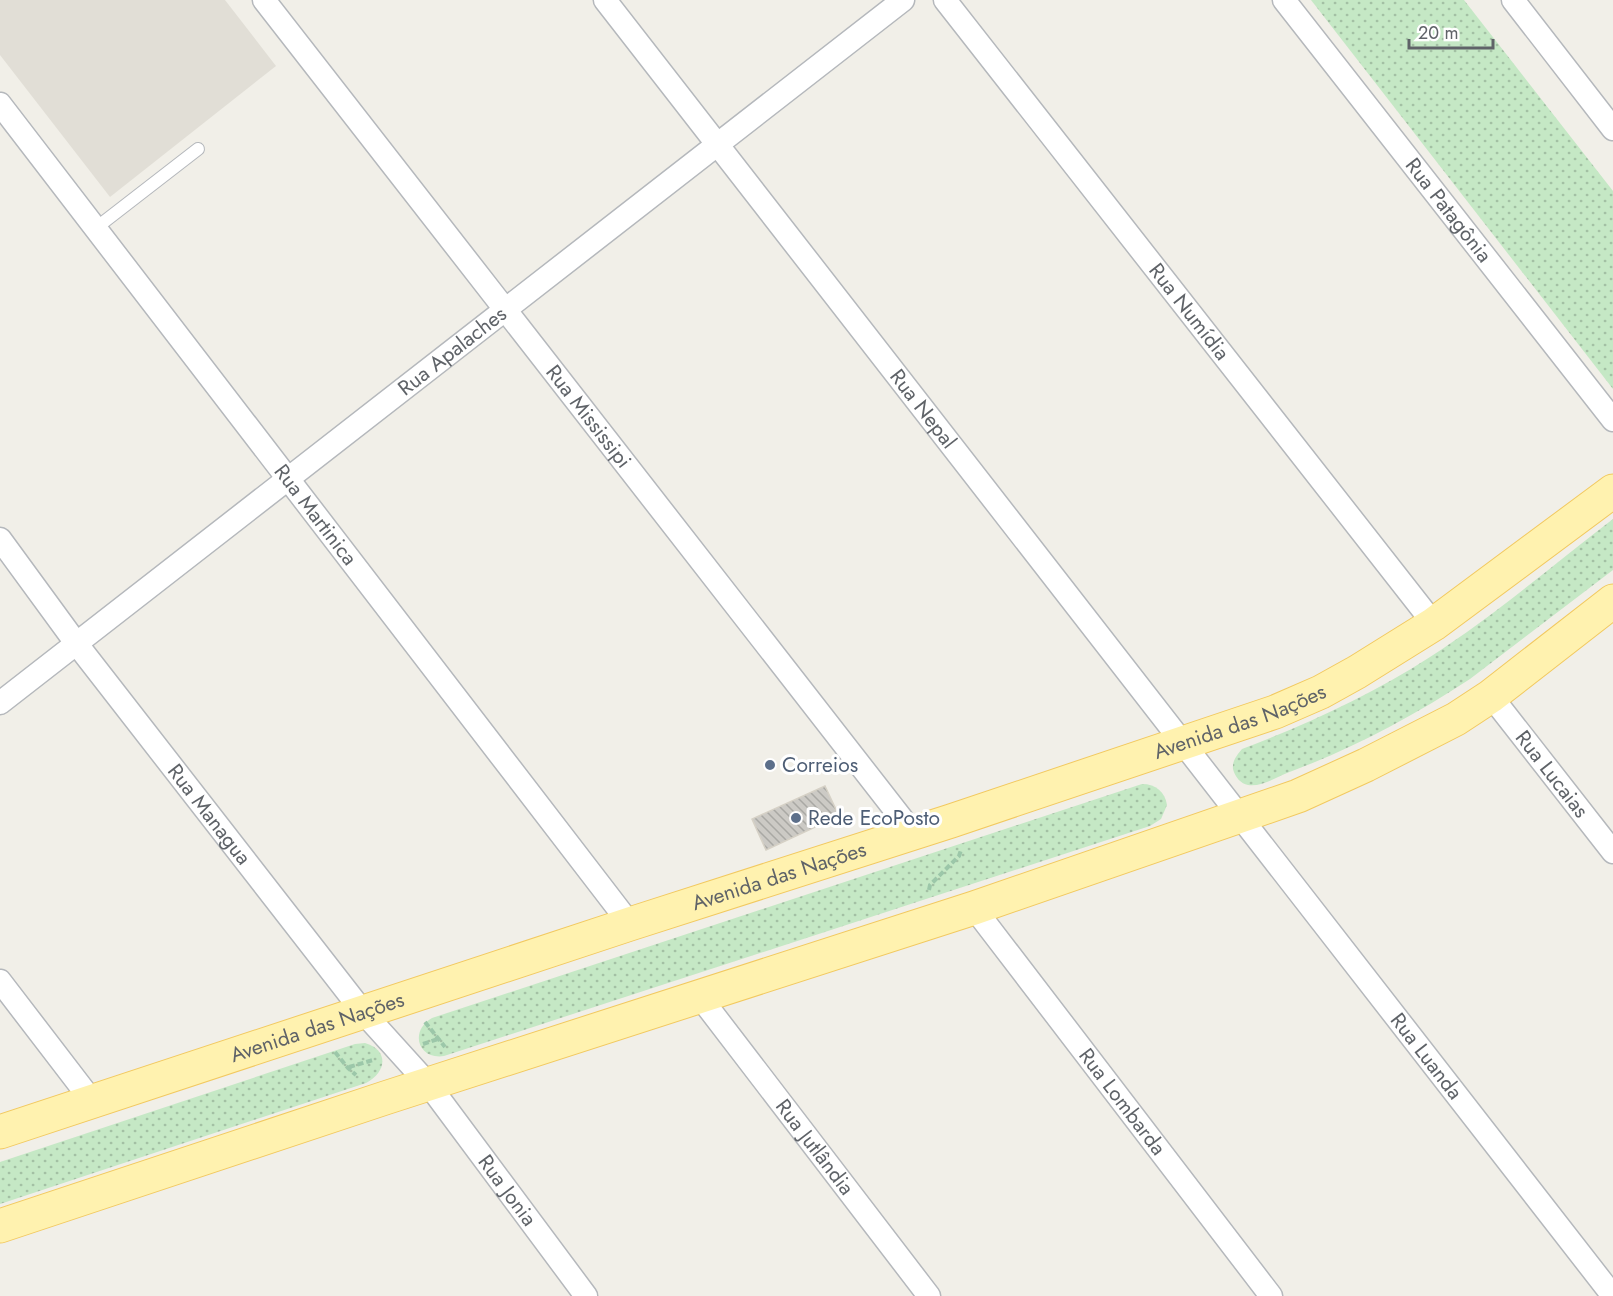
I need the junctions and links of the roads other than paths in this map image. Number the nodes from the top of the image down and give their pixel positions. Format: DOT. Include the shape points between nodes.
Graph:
graph roads {
  1 [pos="264,0"];
  2 [pos="605,0"];
  3 [pos="903,0"];
  4 [pos="945,0"];
  5 [pos="1284,0"];
  6 [pos="1513,0"];
  7 [pos="0,104"];
  8 [pos="1610,118"];
  9 [pos="717,144"];
  10 [pos="198,148"];
  11 [pos="96,228"];
  12 [pos="505,310"];
  13 [pos="1613,420"];
  14 [pos="288,480"];
  15 [pos="1613,491"];
  16 [pos="0,538"];
  17 [pos="1613,601"];
  18 [pos="1434,624"];
  19 [pos="76,643"];
  20 [pos="1491,696"];
  21 [pos="0,703"];
  22 [pos="1184,743"];
  23 [pos="1241,817"];
  24 [pos="913,833"];
  25 [pos="1613,852"];
  26 [pos="974,908"];
  27 [pos="630,924"];
  28 [pos="0,981"];
  29 [pos="700,997"];
  30 [pos="363,1012"];
  31 [pos="429,1085"];
  32 [pos="92,1101"];
  33 [pos="0,1132"];
  34 [pos="0,1226"];
  35 [pos="586,1296"];
  36 [pos="929,1296"];
  37 [pos="1271,1296"];
  38 [pos="1613,1296"];
  1 -- 12 [label="street, Rua Mississipi"];
  2 -- 9 [label="street, Rua Nepal"];
  3 -- 9 [label="street, Rua Apalaches"];
  4 -- 18 [label="street, Rua Numídia"];
  5 -- 13 [label="street, Rua Patagônia"];
  6 -- 8 [label="street"];
  7 -- 11 [label="street, Rua Martinica"];
  9 -- 12 [label="street, Rua Apalaches"];
  9 -- 22 [label="street, Rua Nepal"];
  10 -- 11 [label="lane"];
  11 -- 14 [label="street, Rua Martinica"];
  12 -- 14 [label="street, Rua Apalaches"];
  12 -- 24 [label="street, Rua Mississipi"];
  14 -- 19 [label="street, Rua Apalaches"];
  14 -- 27 [label="street, Rua Martinica"];
  15 -- 18 [label="main road, Avenida das Nações"];
  16 -- 19 [label="street, Rua Managua"];
  17 -- 20 [label="main road"];
  18 -- 22 [label="main road, Avenida das Nações" via="1321,692"];
  19 -- 21 [label="street, Rua Apalaches"];
  19 -- 30 [label="street, Rua Managua"];
  20 -- 23 [label="main road" via="1456,719 1366,765"];
  20 -- 25 [label="street, Rua Lucaias"];
  22 -- 23 [label="street, Rua Nepal"];
  22 -- 24 [label="main road, Avenida das Nações"];
  23 -- 26 [label="main road"];
  23 -- 38 [label="street, Rua Luanda"];
  24 -- 27 [label="main road, Avenida das Nações"];
  26 -- 29 [label="main road"];
  26 -- 37 [label="street, Rua Lombarda"];
  27 -- 30 [label="main road, Avenida das Nações"];
  28 -- 32 [label="street"];
  29 -- 31 [label="main road"];
  29 -- 36 [label="street, Rua Jutlândia"];
  30 -- 31 [label="street, Rua Managua"];
  30 -- 32 [label="main road, Avenida das Nações"];
  31 -- 34 [label="main road"];
  31 -- 35 [label="street, Rua Jonia"];
  32 -- 33 [label="main road, Avenida das Nações"];
}
